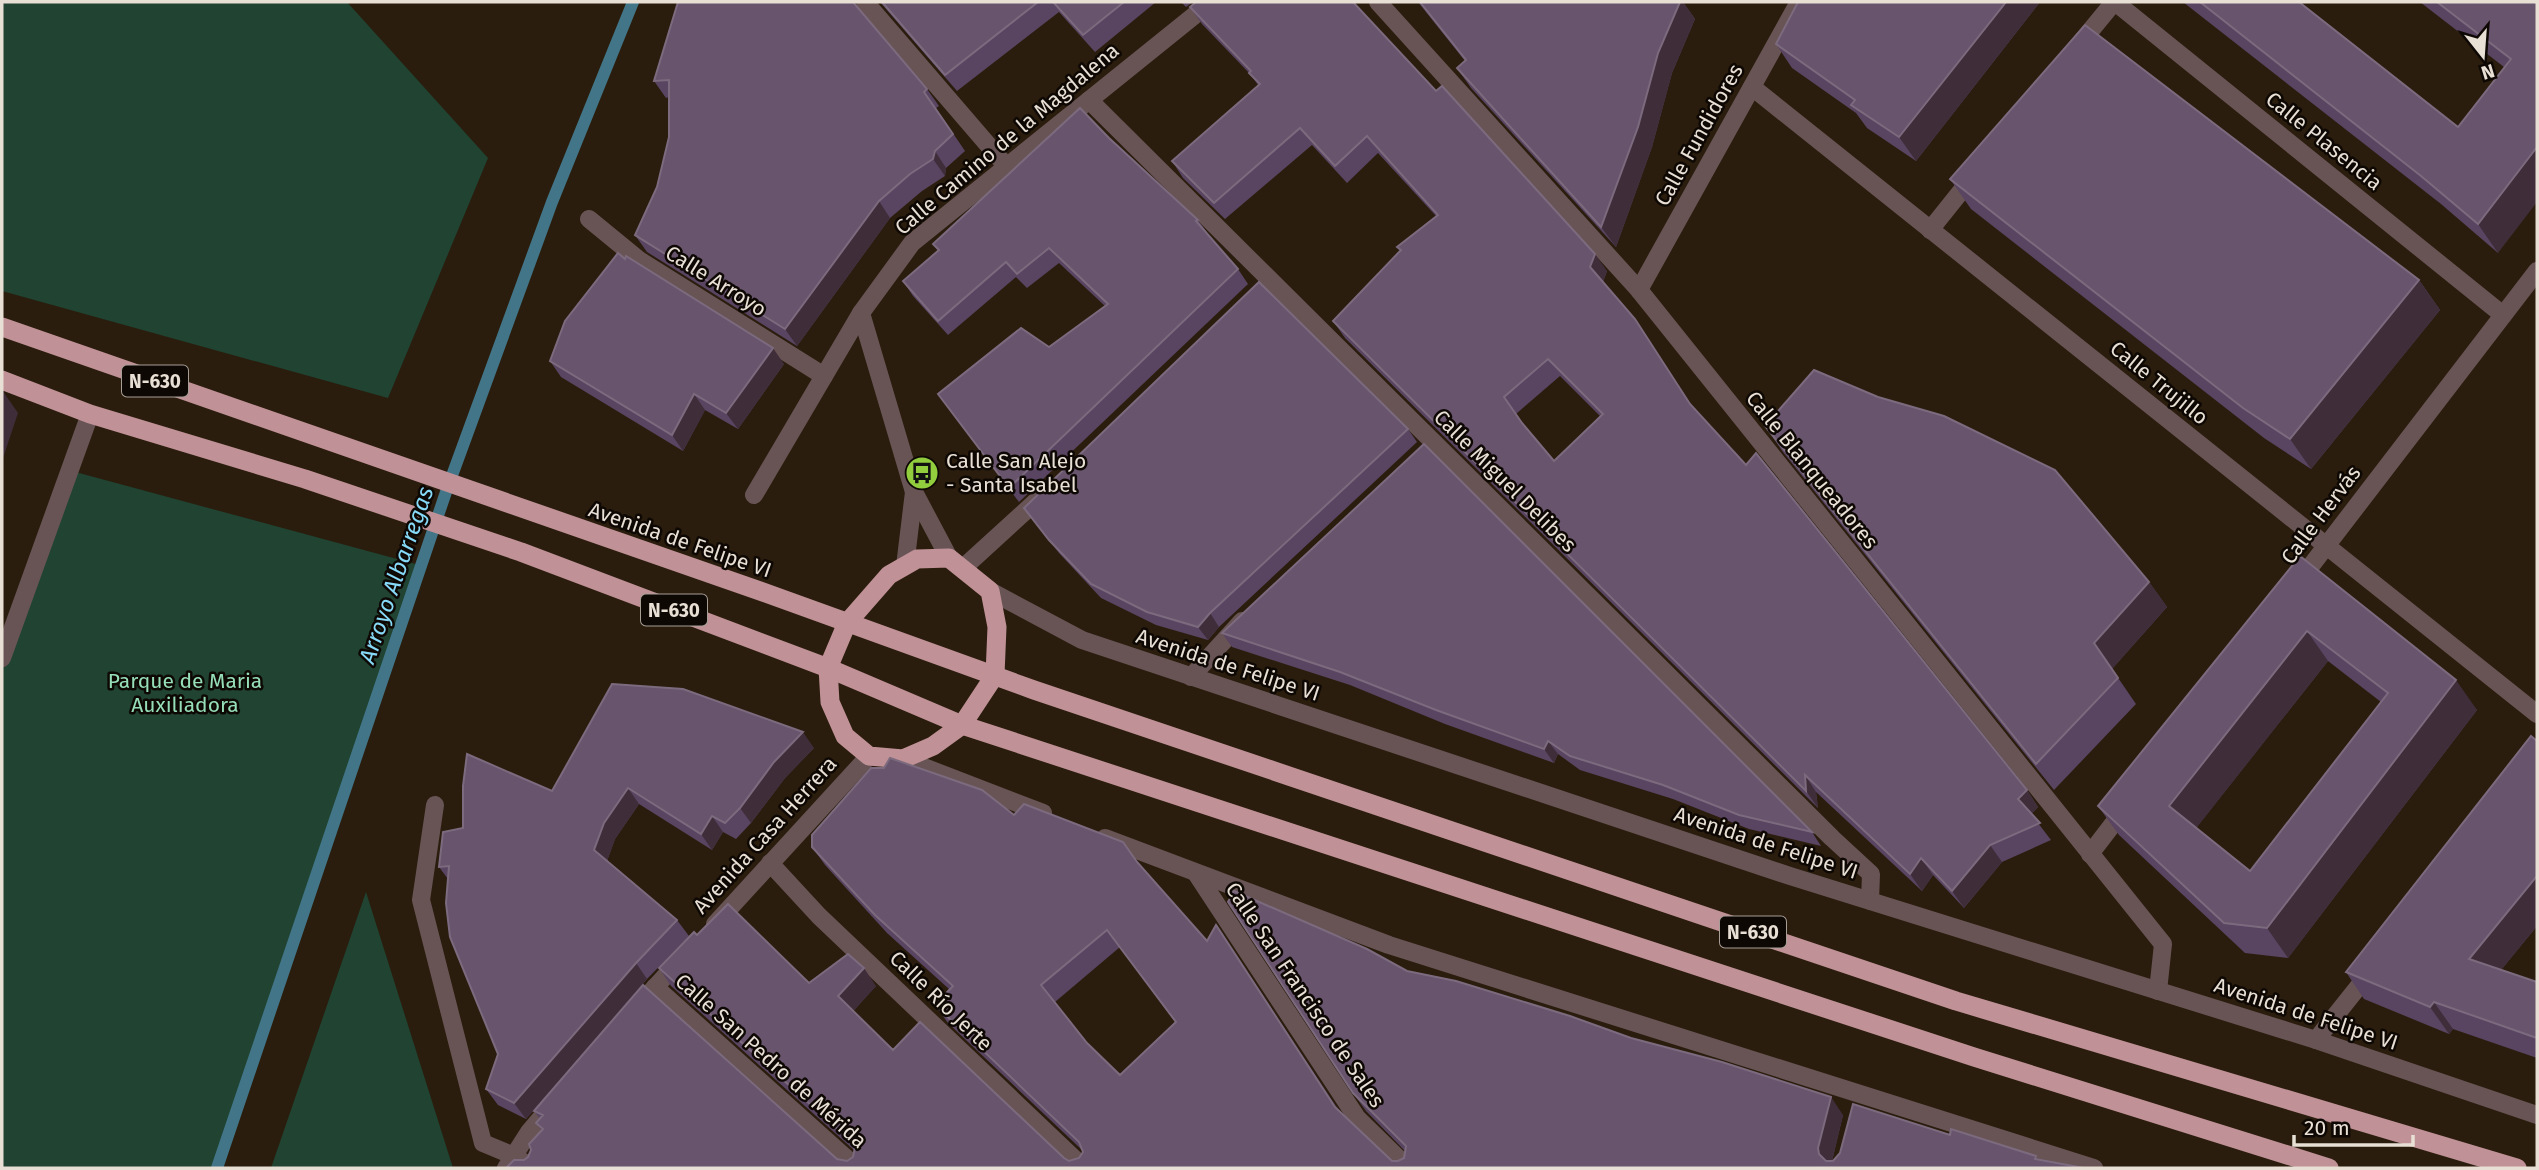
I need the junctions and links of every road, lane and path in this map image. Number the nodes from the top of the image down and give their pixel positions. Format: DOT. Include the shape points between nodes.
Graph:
graph roads {
  1 [pos="864,2"];
  2 [pos="1211,2"];
  3 [pos="1378,2"];
  4 [pos="1799,2"];
  5 [pos="2115,2"];
  6 [pos="2065,61"];
  7 [pos="1752,88"];
  8 [pos="1089,100"];
  9 [pos="1981,166"];
  10 [pos="1007,167"];
  11 [pos="589,219"];
  12 [pos="1930,230"];
  13 [pos="2537,271"];
  14 [pos="1269,279"];
  15 [pos="1639,290"];
  16 [pos="1253,294"];
  17 [pos="861,313"];
  18 [pos="2503,315"];
  19 [pos="2,327"];
  20 [pos="824,376"];
  21 [pos="2,380"];
  22 [pos="90,414"];
  23 [pos="1051,487"];
  24 [pos="914,492"];
  25 [pos="754,495"];
  26 [pos="2326,545"];
  27 [pos="956,563"];
  28 [pos="905,566"];
  29 [pos="990,591"];
  30 [pos="2284,601"];
  31 [pos="1257,608"];
  32 [pos="847,623"];
  33 [pos="2,658"];
  34 [pos="828,668"];
  35 [pos="995,676"];
  36 [pos="1191,677"];
  37 [pos="2537,714"];
  38 [pos="962,725"];
  39 [pos="869,756"];
  40 [pos="903,759"];
  41 [pos="2133,799"];
  42 [pos="435,805"];
  43 [pos="1056,818"];
  44 [pos="1094,833"];
  45 [pos="2091,853"];
  46 [pos="770,863"];
  47 [pos="1196,873"];
  48 [pos="1870,901"];
  49 [pos="2384,954"];
  50 [pos="655,987"];
  51 [pos="2158,991"];
  52 [pos="628,1018"];
  53 [pos="2316,1040"];
  54 [pos="565,1090"];
  55 [pos="2537,1115"];
  56 [pos="510,1162"];
  57 [pos="531,1168"];
  58 [pos="857,1168"];
  59 [pos="1084,1168"];
  60 [pos="1408,1168"];
  61 [pos="2094,1168"];
  62 [pos="2329,1168"];
  63 [pos="2517,1168"];
  1 -- 10 [label="street"];
  2 -- 8 [label="street, Calle Camino de la Magdalena"];
  3 -- 15 [label="street, Calle Blanqueadores"];
  4 -- 7 [label="street, Calle Fundidores"];
  5 -- 6 [label="street"];
  5 -- 18 [label="street, Calle Plasencia"];
  7 -- 12 [label="street, Calle Trujillo"];
  7 -- 15 [label="street, Calle Fundidores"];
  8 -- 10 [label="street, Calle Camino de la Magdalena"];
  8 -- 14 [label="street, Calle Miguel Delibes"];
  9 -- 12 [label="street"];
  10 -- 17 [label="street, Calle Camino de la Magdalena" via="912,243"];
  11 -- 20 [label="street, Calle Arroyo" via="639,260"];
  12 -- 26 [label="street, Calle Trujillo"];
  13 -- 18 [label="street, Calle Hervás"];
  14 -- 16 [label="street"];
  14 -- 48 [label="street, Calle Miguel Delibes" via="1429,447 1871,874"];
  15 -- 45 [label="street, Calle Blanqueadores"];
  17 -- 20 [label="street, Calle Camino de la Magdalena"];
  17 -- 24 [label="street"];
  18 -- 26 [label="street, Calle Hervás"];
  19 -- 32 [label="highway, Avenida de Felipe VI / N-630"];
  20 -- 25 [label="street, Calle Camino de la Magdalena"];
  21 -- 22 [label="highway, N-630"];
  22 -- 33 [label="street"];
  22 -- 34 [label="highway, N-630" via="521,552"];
  23 -- 27 [label="street"];
  24 -- 27 [label="street"];
  24 -- 28 [label="street"];
  26 -- 30 [label="street, Calle Hervás"];
  26 -- 37 [label="street, Calle Trujillo"];
  27 -- 28 [label="highway" via="917,559"];
  27 -- 29 [label="highway"];
  28 -- 32 [label="highway" via="889,575"];
  29 -- 35 [label="highway" via="997,627"];
  29 -- 36 [label="street, Avenida de Felipe VI" via="1082,640"];
  31 -- 36 [label="street"];
  32 -- 34 [label="highway"];
  32 -- 35 [label="highway, N-630"];
  34 -- 38 [label="highway, N-630"];
  34 -- 39 [label="highway" via="830,702 845,736"];
  35 -- 38 [label="highway"];
  35 -- 63 [label="highway, N-630" via="1956,1001"];
  36 -- 48 [label="street, Avenida de Felipe VI"];
  38 -- 40 [label="highway" via="933,746"];
  38 -- 62 [label="highway, N-630" via="1961,1053"];
  39 -- 40 [label="highway"];
  39 -- 46 [label="street, Avenida Casa Herrera"];
  40 -- 43 [label="street"];
  41 -- 45 [label="street"];
  42 -- 56 [label="street" via="421,900 483,1143"];
  44 -- 47 [label="street"];
  45 -- 51 [label="street, Calle Blanqueadores" via="2163,944"];
  46 -- 50 [label="street, Avenida Casa Herrera"];
  46 -- 59 [label="street, Calle Río Jerte"];
  47 -- 60 [label="street, Calle San Francisco de Sales" via="1357,1118"];
  47 -- 61 [label="street" via="1389,945 1858,1102"];
  48 -- 51 [label="street, Avenida de Felipe VI"];
  49 -- 53 [label="street"];
  50 -- 52 [label="street, Avenida Casa Herrera"];
  50 -- 58 [label="street, Calle San Pedro de Mérida"];
  51 -- 53 [label="street, Avenida de Felipe VI"];
  53 -- 55 [label="street, Avenida de Felipe VI"];
  54 -- 56 [label="street"];
  56 -- 57 [label="street"];
}
